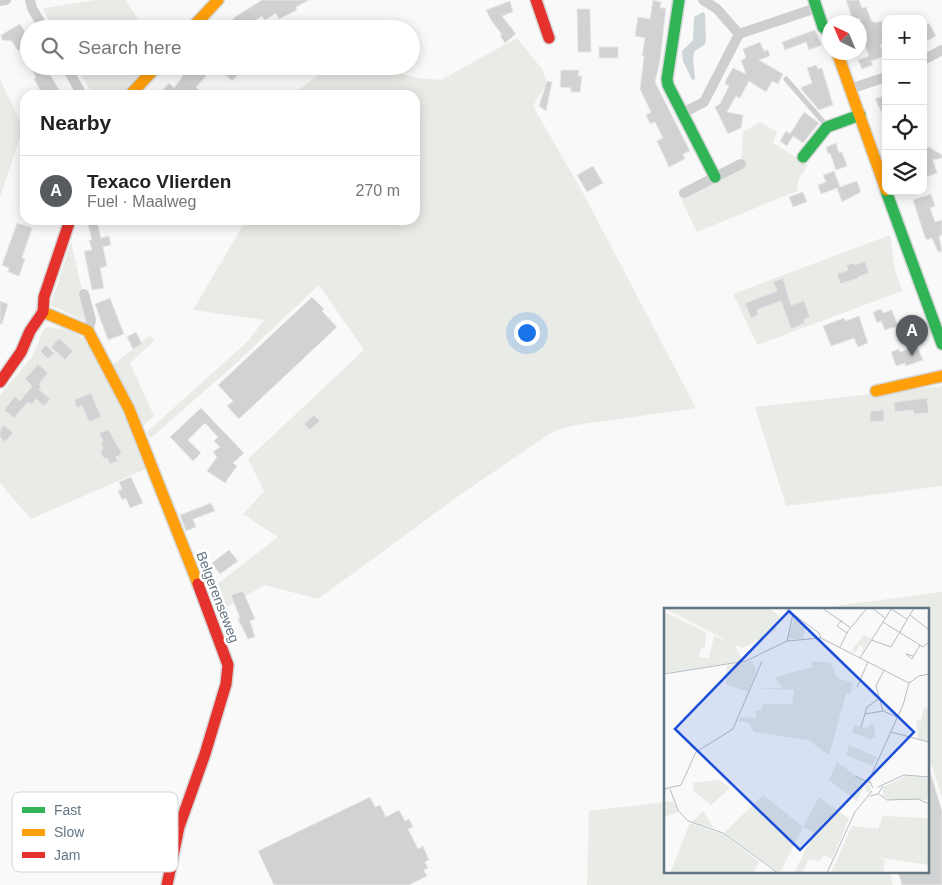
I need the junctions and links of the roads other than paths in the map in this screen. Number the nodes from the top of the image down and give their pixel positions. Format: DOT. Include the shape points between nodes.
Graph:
graph roads {
  1 [pos="6,0"];
  2 [pos="30,0"];
  3 [pos="218,0"];
  4 [pos="536,0"];
  5 [pos="679,0"];
  6 [pos="703,0"];
  7 [pos="0,1"];
  8 [pos="815,4"];
  9 [pos="39,20"];
  10 [pos="199,20"];
  11 [pos="822,24"];
  12 [pos="739,34"];
  13 [pos="549,38"];
  14 [pos="942,50"];
  15 [pos="927,58"];
  16 [pos="840,60"];
  17 [pos="71,75"];
  18 [pos="149,75"];
  19 [pos="882,78"];
  20 [pos="786,79"];
  21 [pos="79,90"];
  22 [pos="135,90"];
  23 [pos="850,90"];
  24 [pos="682,113"];
  25 [pos="860,115"];
  26 [pos="827,127"];
  27 [pos="803,158"];
  28 [pos="741,164"];
  29 [pos="715,177"];
  30 [pos="882,178"];
  31 [pos="684,193"];
  32 [pos="888,195"];
  33 [pos="68,225"];
  34 [pos="84,294"];
  35 [pos="43,312"];
  36 [pos="88,331"];
  37 [pos="942,344"];
  38 [pos="942,376"];
  39 [pos="0,382"];
  40 [pos="876,391"];
  41 [pos="178,831"];
  42 [pos="169,872"];
  43 [pos="167,885"];
  1 -- 7 [label="street"];
  2 -- 9 [label="street"];
  3 -- 10 [label="street"];
  4 -- 13 [label="street"];
  5 -- 24 [label="street" via="666,79"];
  6 -- 12 [label="street" via="717,9"];
  8 -- 11 [label="street"];
  8 -- 12 [label="street"];
  12 -- 24 [label="street" via="706,98"];
  14 -- 15 [label="street"];
  16 -- 23 [label="street"];
  17 -- 21 [label="street"];
  18 -- 22 [label="street"];
  19 -- 23 [label="street"];
  20 -- 26 [label="lane"];
  23 -- 25 [label="street"];
  24 -- 29 [label="street"];
  25 -- 26 [label="street"];
  25 -- 30 [label="street"];
  26 -- 27 [label="street"];
  28 -- 29 [label="street"];
  29 -- 31 [label="street"];
  32 -- 37 [label="street"];
  33 -- 35 [label="street" via="44,297"];
  34 -- 36 [label="street, Belgerenseweg" via="91,320"];
  35 -- 36 [label="street"];
  35 -- 39 [label="street"];
  36 -- 41 [label="street, Belgerenseweg" via="129,409 228,665 226,684 205,754"];
  38 -- 40 [label="street"];
  42 -- 43 [label="street, Belgerenseweg"];
}
